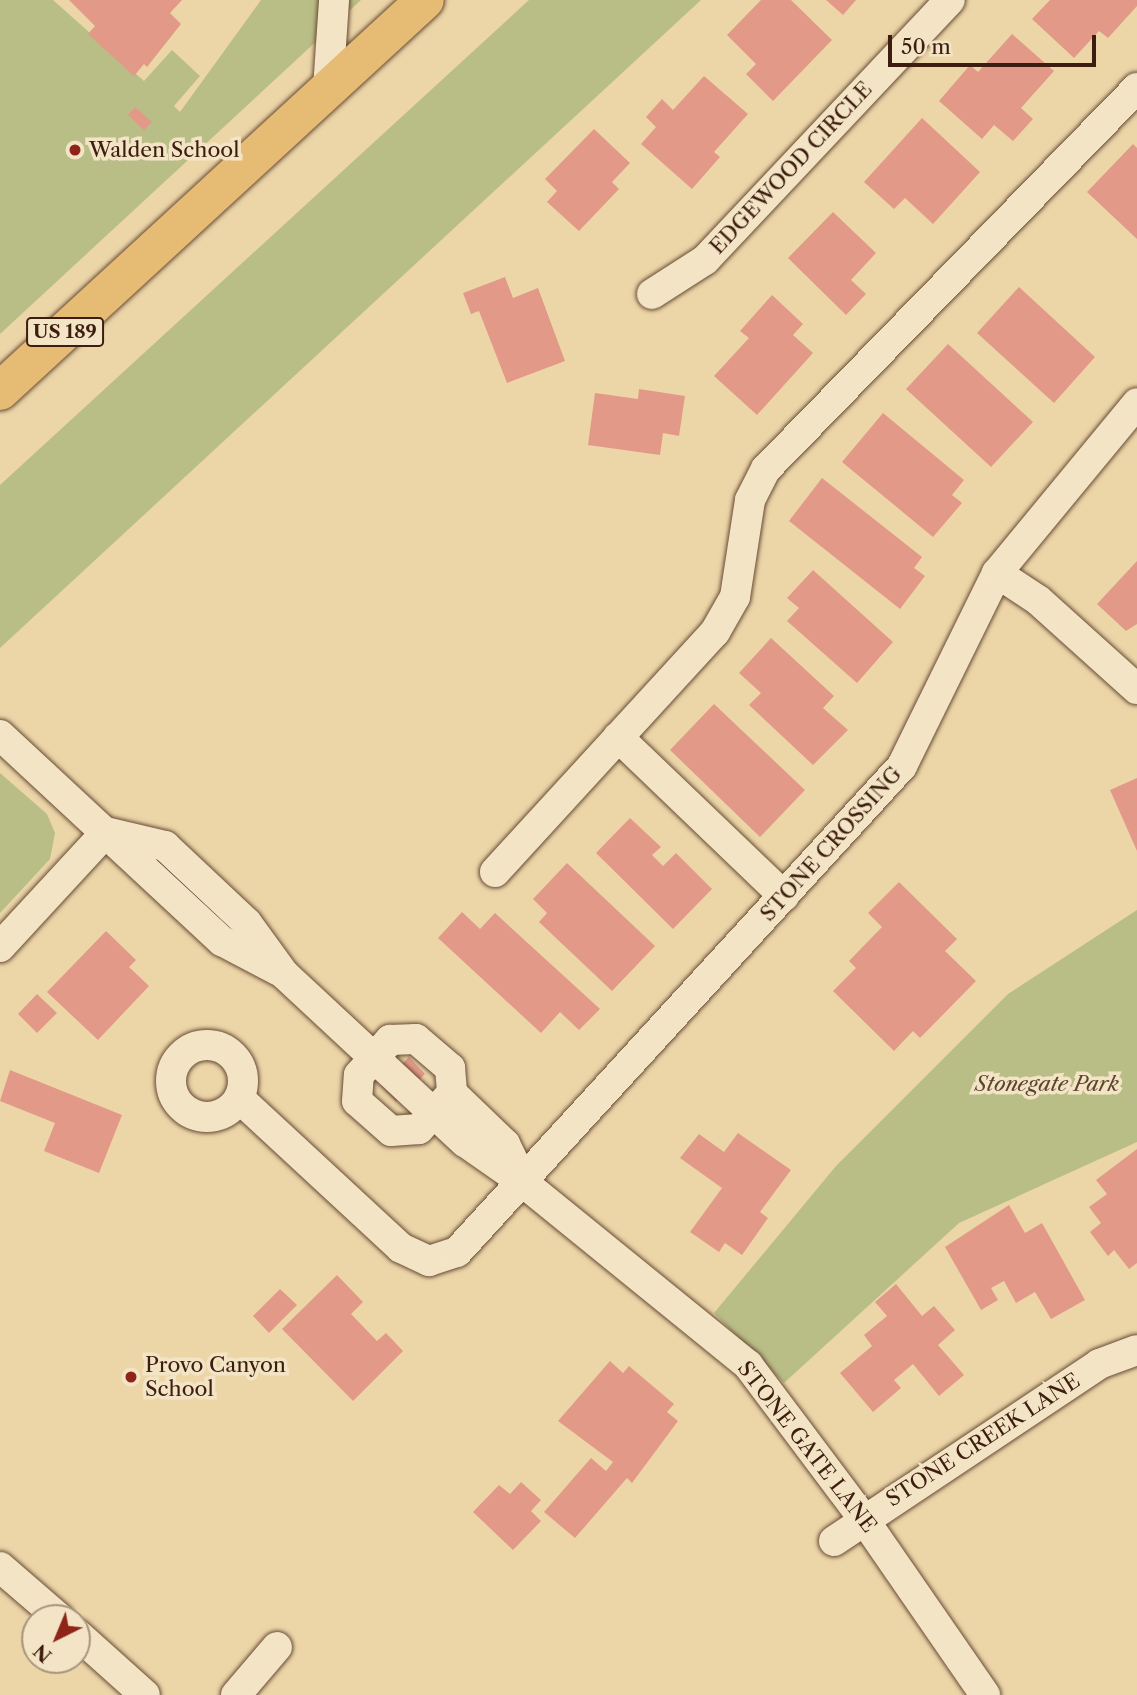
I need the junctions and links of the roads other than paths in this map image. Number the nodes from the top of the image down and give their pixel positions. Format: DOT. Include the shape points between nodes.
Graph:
graph roads {
  1 [pos="334,0"];
  2 [pos="425,0"];
  3 [pos="950,0"];
  4 [pos="1137,88"];
  5 [pos="328,89"];
  6 [pos="652,294"];
  7 [pos="0,391"];
  8 [pos="1137,404"];
  9 [pos="997,573"];
  10 [pos="1137,689"];
  11 [pos="0,735"];
  12 [pos="618,737"];
  13 [pos="106,832"];
  14 [pos="495,872"];
  15 [pos="784,897"];
  16 [pos="0,947"];
  17 [pos="374,1057"];
  18 [pos="240,1099"];
  19 [pos="443,1103"];
  20 [pos="524,1183"];
  21 [pos="1137,1350"];
  22 [pos="863,1518"];
  23 [pos="834,1541"];
  24 [pos="0,1567"];
  25 [pos="44,1604"];
  26 [pos="91,1647"];
  27 [pos="277,1647"];
  28 [pos="145,1695"];
  29 [pos="236,1695"];
  30 [pos="985,1695"];
  1 -- 5 [label="street"];
  2 -- 5 [label="highway, US 189"];
  3 -- 6 [label="street, EDGEWOOD CIRCLE" via="705,260"];
  4 -- 12 [label="street" via="766,469 750,500 735,597 715,632"];
  5 -- 7 [label="highway, US 189"];
  8 -- 9 [label="street, STONE CROSSING"];
  9 -- 10 [label="street" via="1038,600"];
  9 -- 15 [label="street, STONE CROSSING" via="902,766"];
  11 -- 13 [label="street, STONE GATE LANE"];
  12 -- 14 [label="street"];
  12 -- 15 [label="street"];
  13 -- 16 [label="street"];
  13 -- 17 [label="street, STONE GATE LANE" via="222,941 284,974"];
  15 -- 20 [label="street, STONE CROSSING"];
  17 -- 19 [label="street, STONE GATE LANE"];
  17 -- 19 [label="street" via="390,1040 416,1039 450,1068"];
  17 -- 19 [label="street" via="359,1075 357,1101 391,1131 419,1129"];
  18 -- 20 [label="street, STONE CROSSING" via="401,1248 429,1261 457,1252"];
  19 -- 20 [label="street, STONE GATE LANE" via="465,1142"];
  20 -- 22 [label="street, STONE GATE LANE" via="748,1365"];
  21 -- 22 [label="street, STONE CREEK LANE" via="1099,1364"];
  22 -- 23 [label="street, STONE CREEK LANE"];
  22 -- 30 [label="street, STONE GATE LANE"];
  24 -- 25 [label="street"];
  26 -- 28 [label="street"];
  27 -- 29 [label="street"];
}
